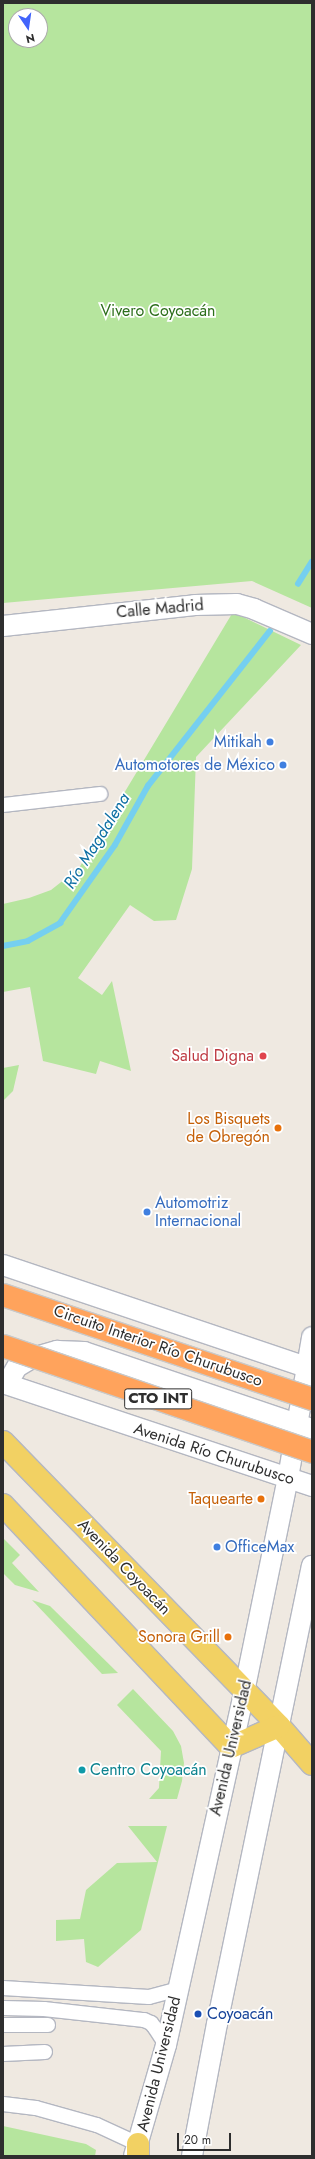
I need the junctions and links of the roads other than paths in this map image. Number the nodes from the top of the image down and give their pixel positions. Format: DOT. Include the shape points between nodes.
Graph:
graph roads {
  1 [pos="3,626"];
  2 [pos="312,634"];
  3 [pos="100,794"];
  4 [pos="3,805"];
  5 [pos="3,1265"];
  6 [pos="3,1295"];
  7 [pos="312,1337"];
  8 [pos="3,1346"];
  9 [pos="310,1368"];
  10 [pos="5,1384"];
  11 [pos="312,1399"];
  12 [pos="305,1426"];
  13 [pos="3,1442"];
  14 [pos="312,1452"];
  15 [pos="288,1478"];
  16 [pos="312,1486"];
  17 [pos="3,1505"];
  18 [pos="312,1566"];
  19 [pos="244,1692"];
  20 [pos="279,1726"];
  21 [pos="231,1747"];
  22 [pos="312,1764"];
  23 [pos="3,1988"];
  24 [pos="178,1988"];
  25 [pos="46,1991"];
  26 [pos="3,2008"];
  27 [pos="44,2009"];
  28 [pos="48,2025"];
  29 [pos="3,2026"];
  30 [pos="166,2045"];
  31 [pos="45,2052"];
  32 [pos="3,2054"];
  33 [pos="3,2104"];
  34 [pos="137,2152"];
  35 [pos="192,2156"];
  1 -- 2 [label="main road, Calle Madrid" via="194,605 237,604"];
  3 -- 4 [label="street"];
  5 -- 9 [label="main road"];
  6 -- 11 [label="highway, Circuito Interior Río Churubusco, bridge"];
  7 -- 9 [label="main road, Avenida Universidad"];
  8 -- 14 [label="highway, CTO INT, bridge"];
  9 -- 12 [label="main road, Avenida Universidad"];
  10 -- 12 [label="main road" via="17,1367 32,1358 57,1351 79,1351"];
  10 -- 15 [label="main road, Avenida Río Churubusco / CTO INT"];
  12 -- 15 [label="main road, Avenida Universidad"];
  13 -- 19 [label="main road, Avenida Coyoacán"];
  15 -- 16 [label="main road, Avenida Río Churubusco / CTO INT"];
  15 -- 19 [label="main road, Avenida Universidad"];
  17 -- 21 [label="main road"];
  18 -- 20 [label="main road"];
  19 -- 20 [label="main road, Avenida Coyoacán"];
  19 -- 21 [label="main road, Avenida Universidad"];
  20 -- 21 [label="main road"];
  20 -- 22 [label="main road, Avenida Coyoacán"];
  20 -- 35 [label="main road"];
  21 -- 24 [label="main road, Avenida Universidad"];
  23 -- 25 [label="street"];
  24 -- 25 [label="street" via="154,1997"];
  24 -- 30 [label="main road, Avenida Universidad"];
  25 -- 27 [label="street"];
  26 -- 27 [label="street"];
  27 -- 30 [label="street" via="144,2020 151,2023"];
  28 -- 29 [label="street"];
  30 -- 34 [label="main road, Avenida Universidad"];
  31 -- 32 [label="street"];
  33 -- 34 [label="street" via="36,2108 97,2125"];
}
